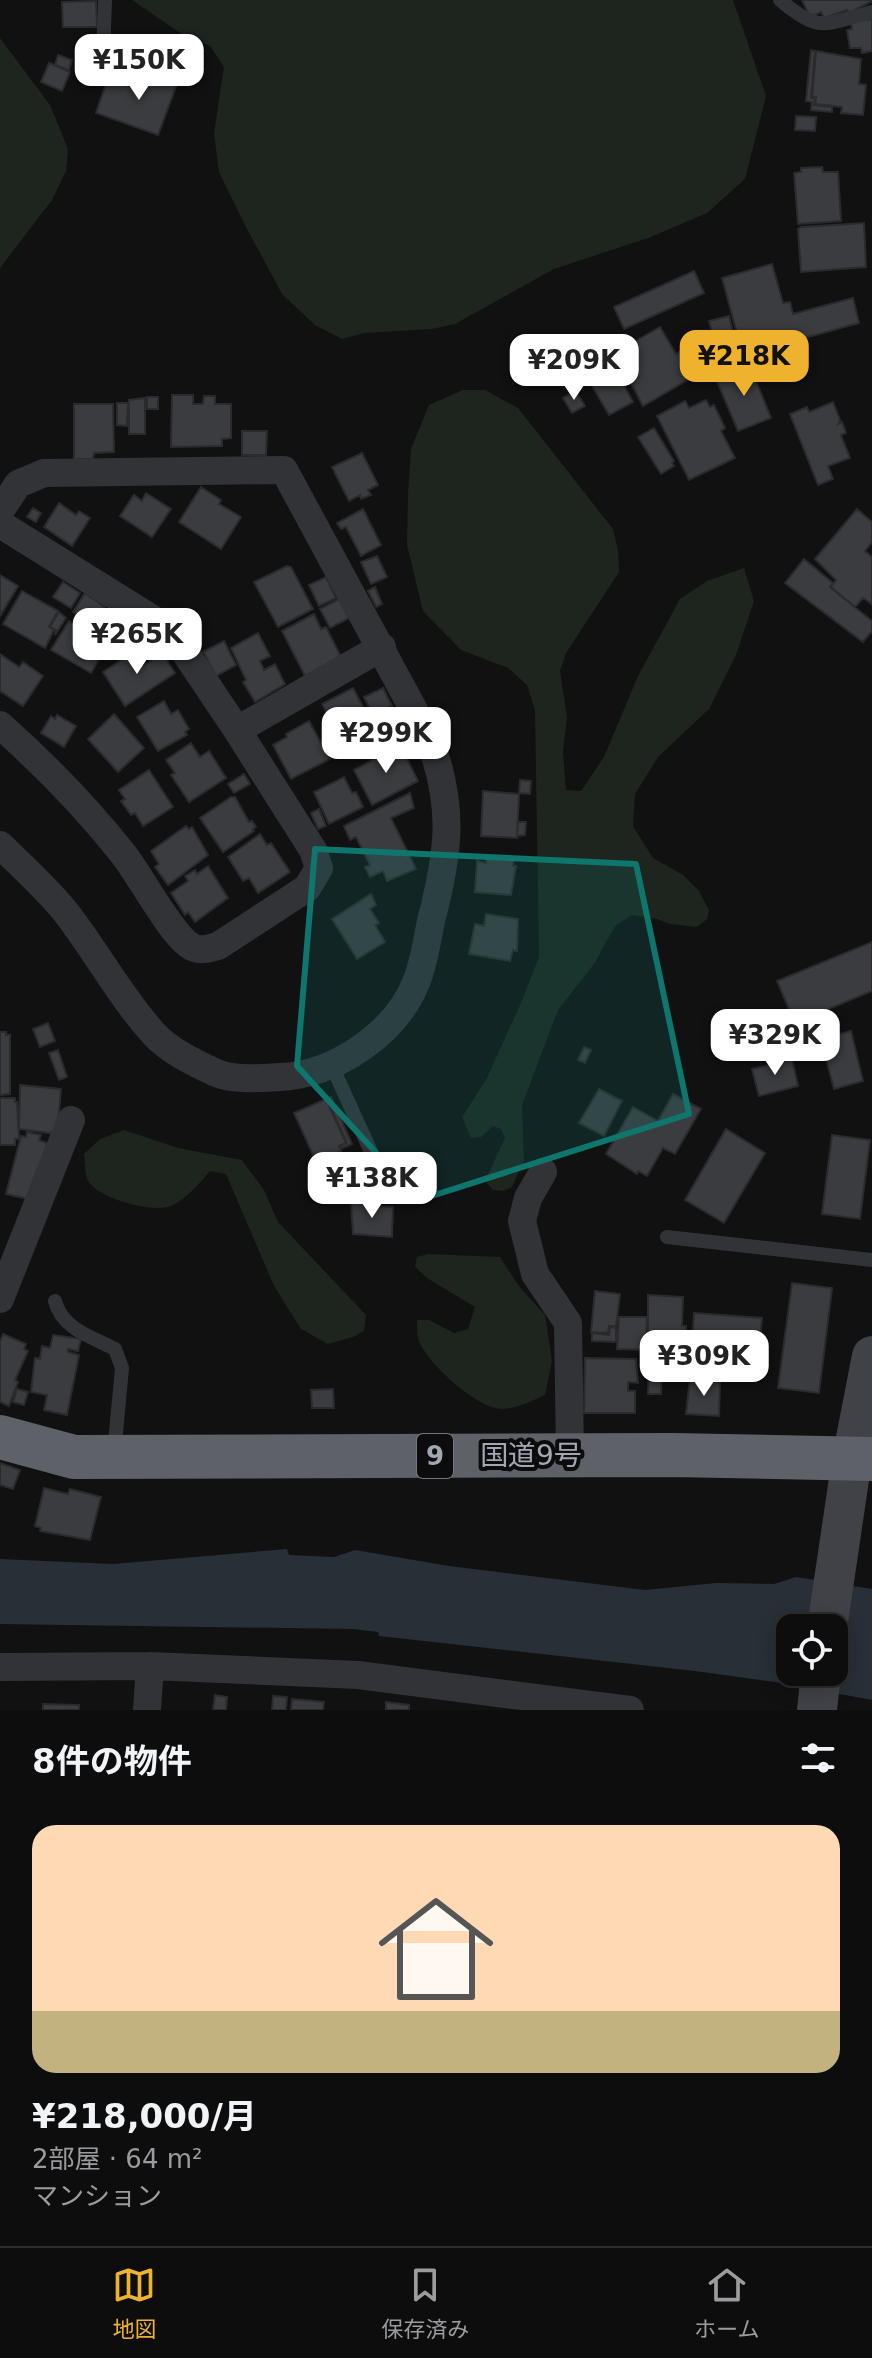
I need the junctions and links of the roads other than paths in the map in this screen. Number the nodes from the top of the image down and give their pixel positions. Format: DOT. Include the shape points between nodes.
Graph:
graph roads {
  1 [pos="105,0"];
  2 [pos="780,0"];
  3 [pos="872,12"];
  4 [pos="103,58"];
  5 [pos="0,511"];
  6 [pos="0,524"];
  7 [pos="382,647"];
  8 [pos="0,725"];
  9 [pos="237,730"];
  10 [pos="0,845"];
  11 [pos="331,1064"];
  12 [pos="71,1120"];
  13 [pos="543,1172"];
  14 [pos="383,1178"];
  15 [pos="667,1237"];
  16 [pos="872,1260"];
  17 [pos="0,1299"];
  18 [pos="55,1301"];
  19 [pos="872,1356"];
  20 [pos="0,1437"];
  21 [pos="570,1455"];
  22 [pos="113,1457"];
  23 [pos="862,1459"];
  24 [pos="829,1614"];
  25 [pos="150,1666"];
  26 [pos="0,1667"];
  27 [pos="147,1710"];
  28 [pos="630,1710"];
  1 -- 4 [label="lane"];
  2 -- 3 [label="lane" via="815,24"];
  5 -- 7 [label="street" via="18,484 44,473 284,470"];
  6 -- 9 [label="street" via="170,630"];
  7 -- 9 [label="street"];
  7 -- 11 [label="street" via="442,771 444,873 410,993 386,1026"];
  8 -- 9 [label="street" via="104,832 181,939 205,950 307,888 319,868 313,850"];
  10 -- 11 [label="street" via="65,912 154,1035 186,1058 219,1074 255,1078 296,1077"];
  11 -- 14 [label="lane"];
  12 -- 17 [label="street"];
  13 -- 21 [label="street" via="522,1221 535,1274 568,1323"];
  15 -- 16 [label="lane"];
  18 -- 22 [label="lane" via="61,1319 115,1349 122,1368"];
  19 -- 23 [label="street"];
  20 -- 22 [label="highway, 国道9号 / 9" via="74,1457"];
  21 -- 22 [label="highway, 国道9号 / 9"];
  21 -- 23 [label="highway, 国道9号 / 9"];
  23 -- 24 [label="street"];
  25 -- 26 [label="street"];
  25 -- 27 [label="street"];
  25 -- 28 [label="street" via="358,1675"];
}
